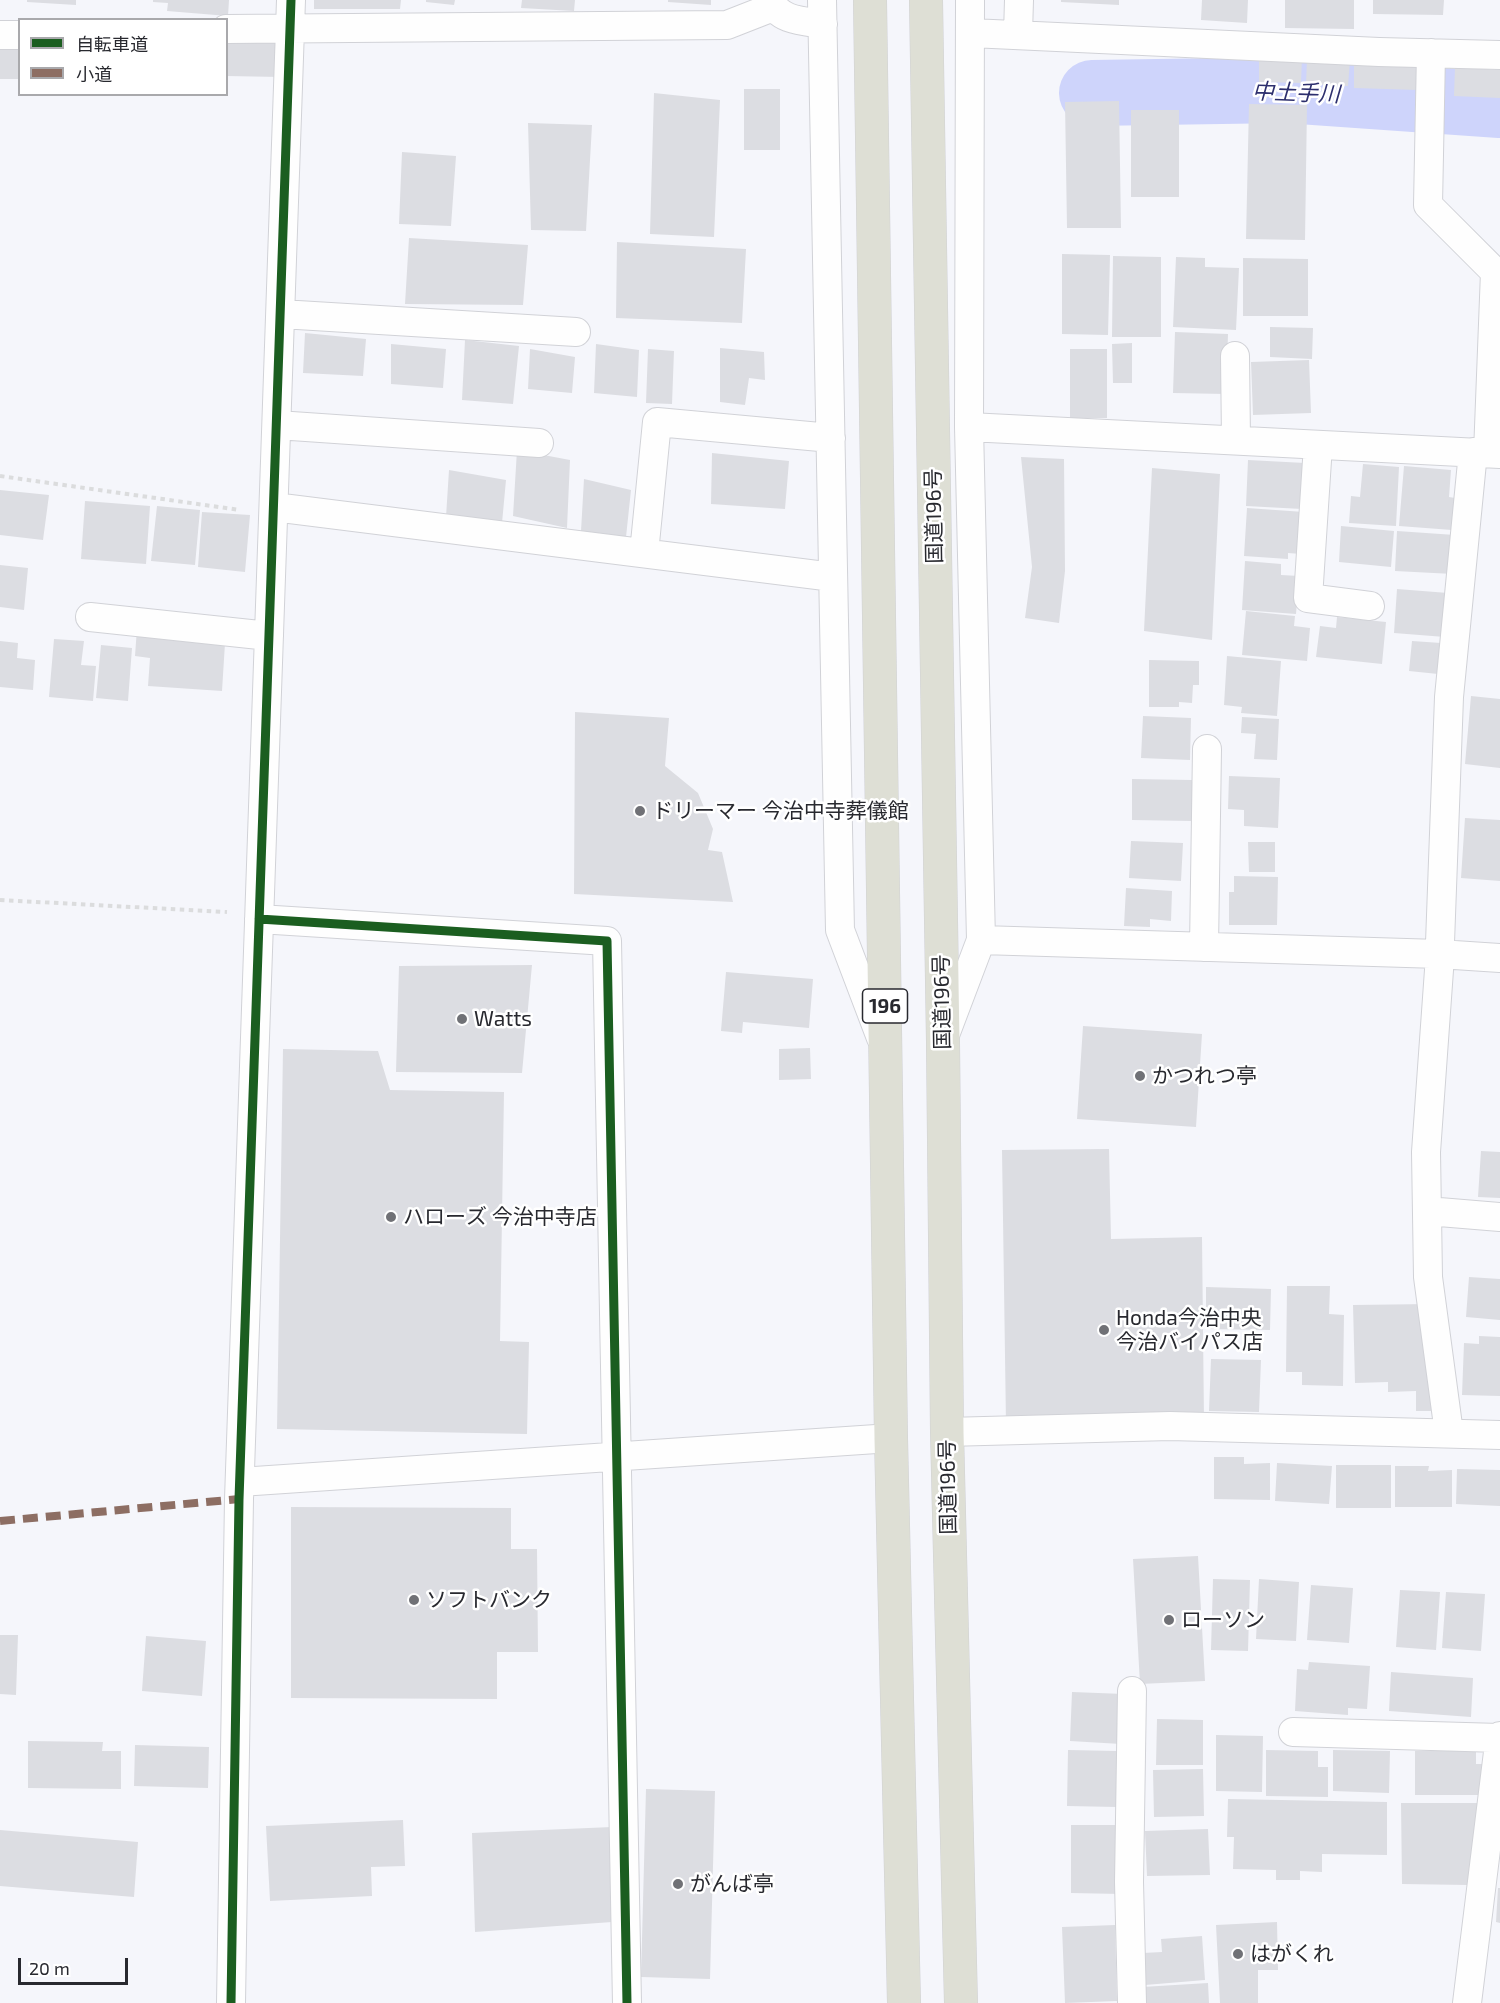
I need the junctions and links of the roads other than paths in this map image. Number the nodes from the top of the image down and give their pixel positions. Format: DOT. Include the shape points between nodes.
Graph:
graph roads {
  1 [pos="970,0"];
  2 [pos="1018,0"];
  3 [pos="772,4"];
  4 [pos="870,5"];
  5 [pos="926,7"];
  6 [pos="823,12"];
  7 [pos="291,14"];
  8 [pos="228,30"];
  9 [pos="970,33"];
  10 [pos="1018,34"];
  11 [pos="0,35"];
  12 [pos="18,35"];
  13 [pos="1431,55"];
  14 [pos="1500,55"];
  15 [pos="280,314"];
  16 [pos="576,332"];
  17 [pos="1235,356"];
  18 [pos="277,425"];
  19 [pos="969,427"];
  20 [pos="831,438"];
  21 [pos="1236,441"];
  22 [pos="539,444"];
  23 [pos="1318,445"];
  24 [pos="1487,453"];
  25 [pos="274,511"];
  26 [pos="644,553"];
  27 [pos="833,577"];
  28 [pos="1370,606"];
  29 [pos="90,617"];
  30 [pos="269,636"];
  31 [pos="1208,749"];
  32 [pos="259,916"];
  33 [pos="981,940"];
  34 [pos="1204,947"];
  35 [pos="1439,954"];
  36 [pos="1500,958"];
  37 [pos="943,1042"];
  38 [pos="885,1049"];
  39 [pos="1427,1211"];
  40 [pos="1500,1217"];
  41 [pos="947,1432"];
  42 [pos="1449,1433"];
  43 [pos="1500,1435"];
  44 [pos="891,1438"];
  45 [pos="617,1456"];
  46 [pos="240,1482"];
  47 [pos="1132,1691"];
  48 [pos="1293,1732"];
  49 [pos="1500,1737"];
  50 [pos="231,2003"];
  51 [pos="627,2003"];
  52 [pos="904,2003"];
  53 [pos="961,2003"];
  54 [pos="1132,2003"];
  55 [pos="1467,2003"];
  1 -- 9 [label="street"];
  2 -- 10 [label="street"];
  3 -- 6 [label="street" via="789,19"];
  3 -- 7 [label="street" via="727,25"];
  4 -- 38 [label="highway, 196"];
  5 -- 37 [label="highway, 国道196号"];
  6 -- 20 [label="street"];
  7 -- 8 [label="street"];
  7 -- 15 [label="street"];
  9 -- 10 [label="street"];
  9 -- 19 [label="street"];
  10 -- 13 [label="street"];
  11 -- 12 [label="street"];
  13 -- 14 [label="street"];
  13 -- 24 [label="street" via="1428,205 1495,272"];
  15 -- 16 [label="street"];
  15 -- 18 [label="street"];
  17 -- 21 [label="street"];
  18 -- 22 [label="street"];
  18 -- 25 [label="street"];
  19 -- 21 [label="street"];
  19 -- 33 [label="street"];
  20 -- 26 [label="street" via="657,422"];
  20 -- 27 [label="street"];
  21 -- 23 [label="street"];
  23 -- 24 [label="street"];
  23 -- 28 [label="street" via="1308,598"];
  24 -- 35 [label="street" via="1449,697"];
  25 -- 26 [label="street"];
  25 -- 30 [label="street"];
  26 -- 27 [label="street"];
  27 -- 38 [label="street" via="840,930"];
  29 -- 30 [label="street"];
  30 -- 32 [label="street"];
  31 -- 34 [label="street"];
  32 -- 45 [label="street" via="607,941"];
  32 -- 46 [label="street"];
  33 -- 34 [label="street"];
  33 -- 37 [label="street"];
  34 -- 35 [label="street"];
  35 -- 36 [label="street"];
  35 -- 39 [label="street" via="1426,1152"];
  37 -- 41 [label="highway, 国道196号"];
  38 -- 44 [label="highway, 196"];
  39 -- 40 [label="street"];
  39 -- 42 [label="street" via="1428,1277"];
  41 -- 42 [label="street" via="1170,1426"];
  41 -- 53 [label="highway, 国道196号"];
  42 -- 43 [label="street"];
  44 -- 45 [label="street"];
  44 -- 52 [label="highway, 196"];
  45 -- 46 [label="street"];
  45 -- 51 [label="street"];
  46 -- 50 [label="street"];
  47 -- 54 [label="street"];
  48 -- 49 [label="street"];
  49 -- 55 [label="street"];
}
